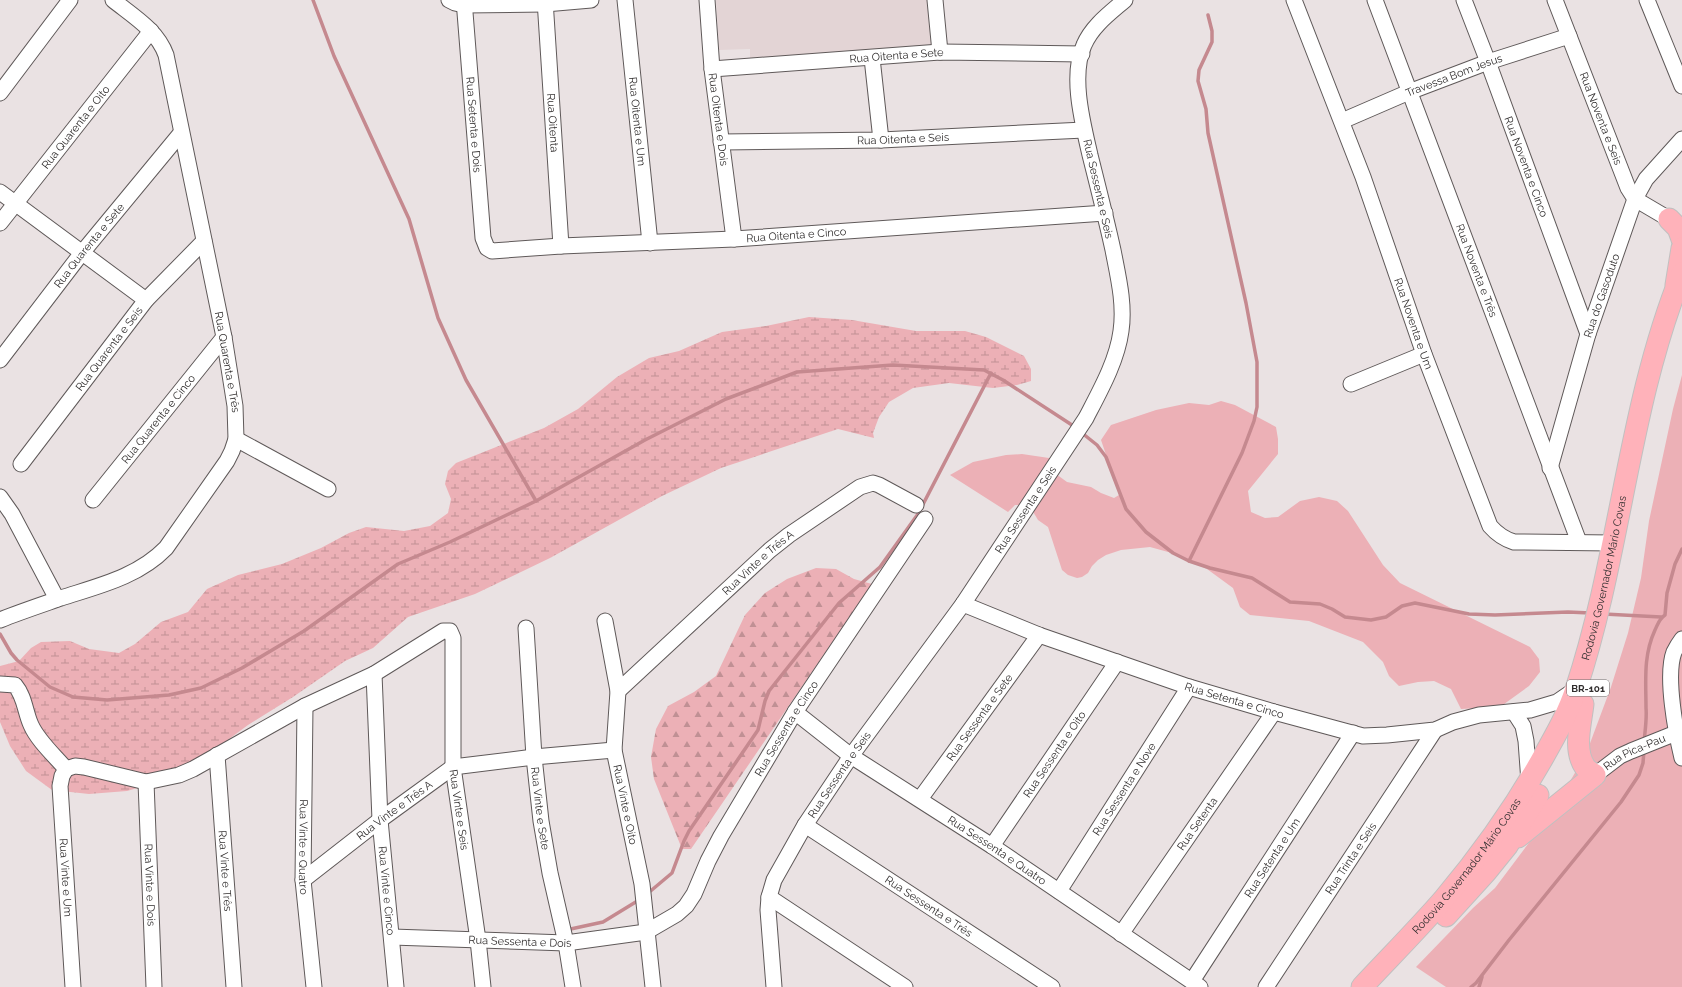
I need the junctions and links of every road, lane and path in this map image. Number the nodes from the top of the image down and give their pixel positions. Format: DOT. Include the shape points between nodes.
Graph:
graph roads {
  1 [pos="70,0"];
  2 [pos="113,0"];
  3 [pos="449,0"];
  4 [pos="591,0"];
  5 [pos="626,0"];
  6 [pos="708,0"];
  7 [pos="935,0"];
  8 [pos="1124,0"];
  9 [pos="1294,0"];
  10 [pos="1375,0"];
  11 [pos="1464,0"];
  12 [pos="1555,0"];
  13 [pos="1647,0"];
  14 [pos="464,2"];
  15 [pos="545,2"];
  16 [pos="151,30"];
  17 [pos="1569,36"];
  18 [pos="940,52"];
  19 [pos="1082,54"];
  20 [pos="872,58"];
  21 [pos="1488,62"];
  22 [pos="712,69"];
  23 [pos="1682,86"];
  24 [pos="0,92"];
  25 [pos="1409,92"];
  26 [pos="1342,122"];
  27 [pos="1084,130"];
  28 [pos="181,133"];
  29 [pos="1682,139"];
  30 [pos="881,140"];
  31 [pos="721,142"];
  32 [pos="0,192"];
  33 [pos="1635,199"];
  34 [pos="16,203"];
  35 [pos="1105,213"];
  36 [pos="1676,220"];
  37 [pos="0,224"];
  38 [pos="734,239"];
  39 [pos="1682,239"];
  40 [pos="204,240"];
  41 [pos="650,243"];
  42 [pos="561,246"];
  43 [pos="487,248"];
  44 [pos="1682,248"];
  45 [pos="81,254"];
  46 [pos="1679,280"];
  47 [pos="146,300"];
  48 [pos="1682,309"];
  49 [pos="1588,334"];
  50 [pos="224,337"];
  51 [pos="1424,354"];
  52 [pos="0,360"];
  53 [pos="1351,384"];
  54 [pos="236,439"];
  55 [pos="21,464"];
  56 [pos="1550,468"];
  57 [pos="328,489"];
  58 [pos="0,496"];
  59 [pos="93,500"];
  60 [pos="916,505"];
  61 [pos="925,519"];
  62 [pos="1579,542"];
  63 [pos="1613,543"];
  64 [pos="57,599"];
  65 [pos="963,604"];
  66 [pos="0,620"];
  67 [pos="605,621"];
  68 [pos="526,628"];
  69 [pos="1039,634"];
  70 [pos="1682,639"];
  71 [pos="1116,662"];
  72 [pos="374,674"];
  73 [pos="0,684"];
  74 [pos="1189,687"];
  75 [pos="618,691"];
  76 [pos="1579,697"];
  77 [pos="305,706"];
  78 [pos="795,712"];
  79 [pos="1274,712"];
  80 [pos="1514,712"];
  81 [pos="1435,730"];
  82 [pos="1353,733"];
  83 [pos="1676,733"];
  84 [pos="614,750"];
  85 [pos="217,755"];
  86 [pos="851,756"];
  87 [pos="534,757"];
  88 [pos="1682,758"];
  89 [pos="453,767"];
  90 [pos="66,769"];
  91 [pos="1595,775"];
  92 [pos="146,782"];
  93 [pos="1530,782"];
  94 [pos="920,799"];
  95 [pos="380,820"];
  96 [pos="805,825"];
  97 [pos="992,846"];
  98 [pos="1507,846"];
  99 [pos="303,880"];
  100 [pos="1059,892"];
  101 [pos="769,897"];
  102 [pos="646,932"];
  103 [pos="1121,934"];
  104 [pos="392,936"];
  105 [pos="478,940"];
  106 [pos="566,943"];
  107 [pos="1196,984"];
  108 [pos="73,987"];
  109 [pos="154,987"];
  110 [pos="234,987"];
  111 [pos="314,987"];
  112 [pos="396,987"];
  113 [pos="482,987"];
  114 [pos="573,987"];
  115 [pos="653,987"];
  116 [pos="774,987"];
  117 [pos="905,987"];
  118 [pos="1052,987"];
  119 [pos="1266,987"];
  120 [pos="1362,987"];
  121 [pos="1380,987"];
  1 -- 24 [label="street"];
  2 -- 16 [label="street, Rua Quarenta e Três"];
  3 -- 14 [label="street" via="455,3"];
  4 -- 15 [label="street"];
  5 -- 41 [label="street, Rua Oitenta e Um"];
  6 -- 22 [label="street, Rua Oitenta e Dois"];
  7 -- 18 [label="street"];
  8 -- 19 [label="street, Rua Sessenta e Seis" via="1095,28 1084,45"];
  9 -- 26 [label="street, Rua Noventa e Um"];
  10 -- 25 [label="street, Rua Noventa e Três"];
  11 -- 21 [label="street, Rua Noventa e Cinco"];
  12 -- 17 [label="street, Rua Noventa e Seis"];
  13 -- 23 [label="street"];
  14 -- 15 [label="street"];
  14 -- 43 [label="street, Rua Setenta e Dois" via="483,238"];
  15 -- 42 [label="street, Rua Oitenta"];
  16 -- 28 [label="street, Rua Quarenta e Três" via="159,39 166,55"];
  16 -- 34 [label="street, Rua Quarenta e Oito"];
  17 -- 21 [label="street, Travessa Bom Jesus"];
  17 -- 33 [label="street, Rua Noventa e Seis" via="1628,188"];
  18 -- 19 [label="street, Rua Oitenta e Sete"];
  18 -- 20 [label="street, Rua Oitenta e Sete"];
  19 -- 27 [label="street, Rua Sessenta e Seis" via="1078,95"];
  20 -- 22 [label="street, Rua Oitenta e Sete"];
  20 -- 30 [label="street"];
  21 -- 25 [label="street, Travessa Bom Jesus"];
  21 -- 49 [label="street, Rua Noventa e Cinco"];
  22 -- 31 [label="street, Rua Oitenta e Dois"];
  25 -- 26 [label="street, Travessa Bom Jesus"];
  25 -- 56 [label="street, Rua Noventa e Três"];
  26 -- 51 [label="street, Rua Noventa e Um"];
  27 -- 30 [label="street, Rua Oitenta e Seis"];
  27 -- 35 [label="street, Rua Sessenta e Seis"];
  28 -- 40 [label="street, Rua Quarenta e Três"];
  28 -- 45 [label="street, Rua Quarenta e Sete"];
  29 -- 33 [label="street, Rua do Gasoduto" via="1646,180"];
  30 -- 31 [label="street, Rua Oitenta e Seis"];
  31 -- 38 [label="street, Rua Oitenta e Dois"];
  32 -- 34 [label="street"];
  33 -- 36 [label="street"];
  33 -- 49 [label="street, Rua do Gasoduto"];
  34 -- 37 [label="street, Rua Quarenta e Oito"];
  34 -- 45 [label="street"];
  35 -- 38 [label="street, Rua Oitenta e Cinco"];
  35 -- 65 [label="street, Rua Sessenta e Seis" via="1121,296 1121,331 1117,351 1086,418"];
  36 -- 39 [label="highway"];
  38 -- 41 [label="street, Rua Oitenta e Cinco"];
  40 -- 47 [label="street, Rua Quarenta e Seis"];
  40 -- 50 [label="street, Rua Quarenta e Três"];
  41 -- 42 [label="street, Rua Oitenta e Cinco"];
  42 -- 43 [label="street, Rua Oitenta e Cinco" via="499,251"];
  44 -- 46 [label="highway, Rodovia Governador Mário Covas"];
  45 -- 47 [label="street"];
  45 -- 52 [label="street, Rua Quarenta e Sete"];
  46 -- 63 [label="highway, Rodovia Governador Mário Covas / BR-101" via="1651,366"];
  47 -- 55 [label="street, Rua Quarenta e Seis"];
  48 -- 76 [label="highway, Rodovia Governador Mário Covas / BR-101" via="1667,351 1596,670"];
  49 -- 56 [label="street, Rua do Gasoduto"];
  50 -- 54 [label="street, Rua Quarenta e Três" via="235,406"];
  50 -- 59 [label="street, Rua Quarenta e Cinco"];
  51 -- 53 [label="street"];
  51 -- 62 [label="street, Rua Noventa e Um" via="1490,526 1504,539 1514,542"];
  54 -- 57 [label="street"];
  54 -- 64 [label="street, Rua Quarenta e Três" via="227,461 166,548 156,558 130,574"];
  56 -- 62 [label="street, Rua Noventa e Três"];
  58 -- 64 [label="street"];
  60 -- 75 [label="street, Rua Vinte e Três A" via="873,483 860,487 770,550"];
  61 -- 78 [label="street, Rua Sessenta e Cinco"];
  62 -- 63 [label="street, Rua Noventa e Um"];
  63 -- 76 [label="highway, Rodovia Governador Mário Covas / BR-101"];
  64 -- 66 [label="street, Rua Quarenta e Três"];
  65 -- 69 [label="street, Rua Setenta e Cinco"];
  65 -- 86 [label="street, Rua Sessenta e Seis"];
  67 -- 75 [label="street, Rua Vinte e Oito"];
  68 -- 87 [label="street, Rua Vinte e Sete"];
  69 -- 71 [label="street, Rua Setenta e Cinco"];
  69 -- 94 [label="street, Rua Sessenta e Sete"];
  70 -- 83 [label="street" via="1674,652 1671,665"];
  71 -- 74 [label="street, Rua Setenta e Cinco"];
  71 -- 97 [label="street, Rua Sessenta e Oito"];
  72 -- 77 [label="street"];
  72 -- 89 [label="street, Rua Vinte e Seis" via="443,631 450,632 453,638"];
  72 -- 95 [label="street, Rua Vinte e Cinco"];
  73 -- 90 [label="street" via="15,685 20,691 31,726"];
  74 -- 79 [label="street, Rua Setenta e Cinco"];
  74 -- 100 [label="street, Rua Sessenta e Nove"];
  75 -- 84 [label="street, Rua Vinte e Oito"];
  76 -- 80 [label="street, Rua Setenta e Cinco"];
  76 -- 91 [label="highway" via="1581,759 1586,768"];
  76 -- 93 [label="highway, Rodovia Governador Mário Covas / BR-101"];
  76 -- 98 [label="highway, Rodovia Governador Mário Covas / BR-101" via="1574,726 1542,788"];
  77 -- 85 [label="street"];
  77 -- 99 [label="street, Rua Vinte e Quatro"];
  78 -- 86 [label="street, Rua Sessenta e Quatro"];
  78 -- 102 [label="street, Rua Sessenta e Cinco" via="721,836 686,906 664,923"];
  79 -- 82 [label="street, Rua Setenta e Cinco"];
  79 -- 103 [label="street, Rua Setenta"];
  80 -- 81 [label="street, Rua Setenta e Cinco" via="1479,715"];
  80 -- 93 [label="street" via="1523,726"];
  81 -- 82 [label="street, Rua Setenta e Cinco" via="1375,736"];
  81 -- 119 [label="street, Rua Trinta e Seis"];
  82 -- 107 [label="street, Rua Setenta e Um"];
  83 -- 88 [label="street"];
  83 -- 91 [label="street, Rua Pica-Pau" via="1620,756"];
  84 -- 87 [label="street, Rua Vinte e Três A"];
  84 -- 102 [label="street, Rua Vinte e Oito" via="642,884"];
  85 -- 92 [label="street" via="179,775"];
  85 -- 110 [label="street, Rua Vinte e Três"];
  86 -- 94 [label="street, Rua Sessenta e Quatro"];
  86 -- 96 [label="street, Rua Sessenta e Seis"];
  87 -- 89 [label="street, Rua Vinte e Três A"];
  87 -- 106 [label="street, Rua Vinte e Sete" via="545,847"];
  89 -- 95 [label="street, Rua Vinte e Três A"];
  89 -- 105 [label="street, Rua Vinte e Seis"];
  90 -- 92 [label="street" via="84,767"];
  90 -- 108 [label="street, Rua Vinte e Um" via="60,786"];
  91 -- 98 [label="highway"];
  92 -- 109 [label="street, Rua Vinte e Dois"];
  93 -- 120 [label="highway, Rodovia Governador Mário Covas / BR-101" via="1516,805 1447,894"];
  94 -- 97 [label="street, Rua Sessenta e Quatro"];
  95 -- 99 [label="street, Rua Vinte e Três A"];
  95 -- 104 [label="street, Rua Vinte e Cinco"];
  96 -- 101 [label="street, Rua Sessenta e Seis" via="774,880"];
  96 -- 118 [label="street, Rua Sessenta e Três"];
  97 -- 100 [label="street, Rua Sessenta e Quatro"];
  98 -- 121 [label="highway, Rodovia Governador Mário Covas / BR-101" via="1481,878"];
  99 -- 111 [label="street, Rua Vinte e Quatro"];
  100 -- 103 [label="street, Rua Sessenta e Quatro"];
  101 -- 116 [label="street, Rua Sessenta e Seis" via="768,923"];
  101 -- 117 [label="street"];
  102 -- 106 [label="street, Rua Sessenta e Dois"];
  102 -- 115 [label="street, Rua Vinte e Oito"];
  103 -- 107 [label="street, Rua Sessenta e Quatro"];
  104 -- 105 [label="street, Rua Sessenta e Dois"];
  104 -- 112 [label="street, Rua Vinte e Cinco"];
  105 -- 106 [label="street, Rua Sessenta e Dois"];
  105 -- 113 [label="street, Rua Vinte e Seis"];
  106 -- 114 [label="street, Rua Vinte e Sete"];
}
